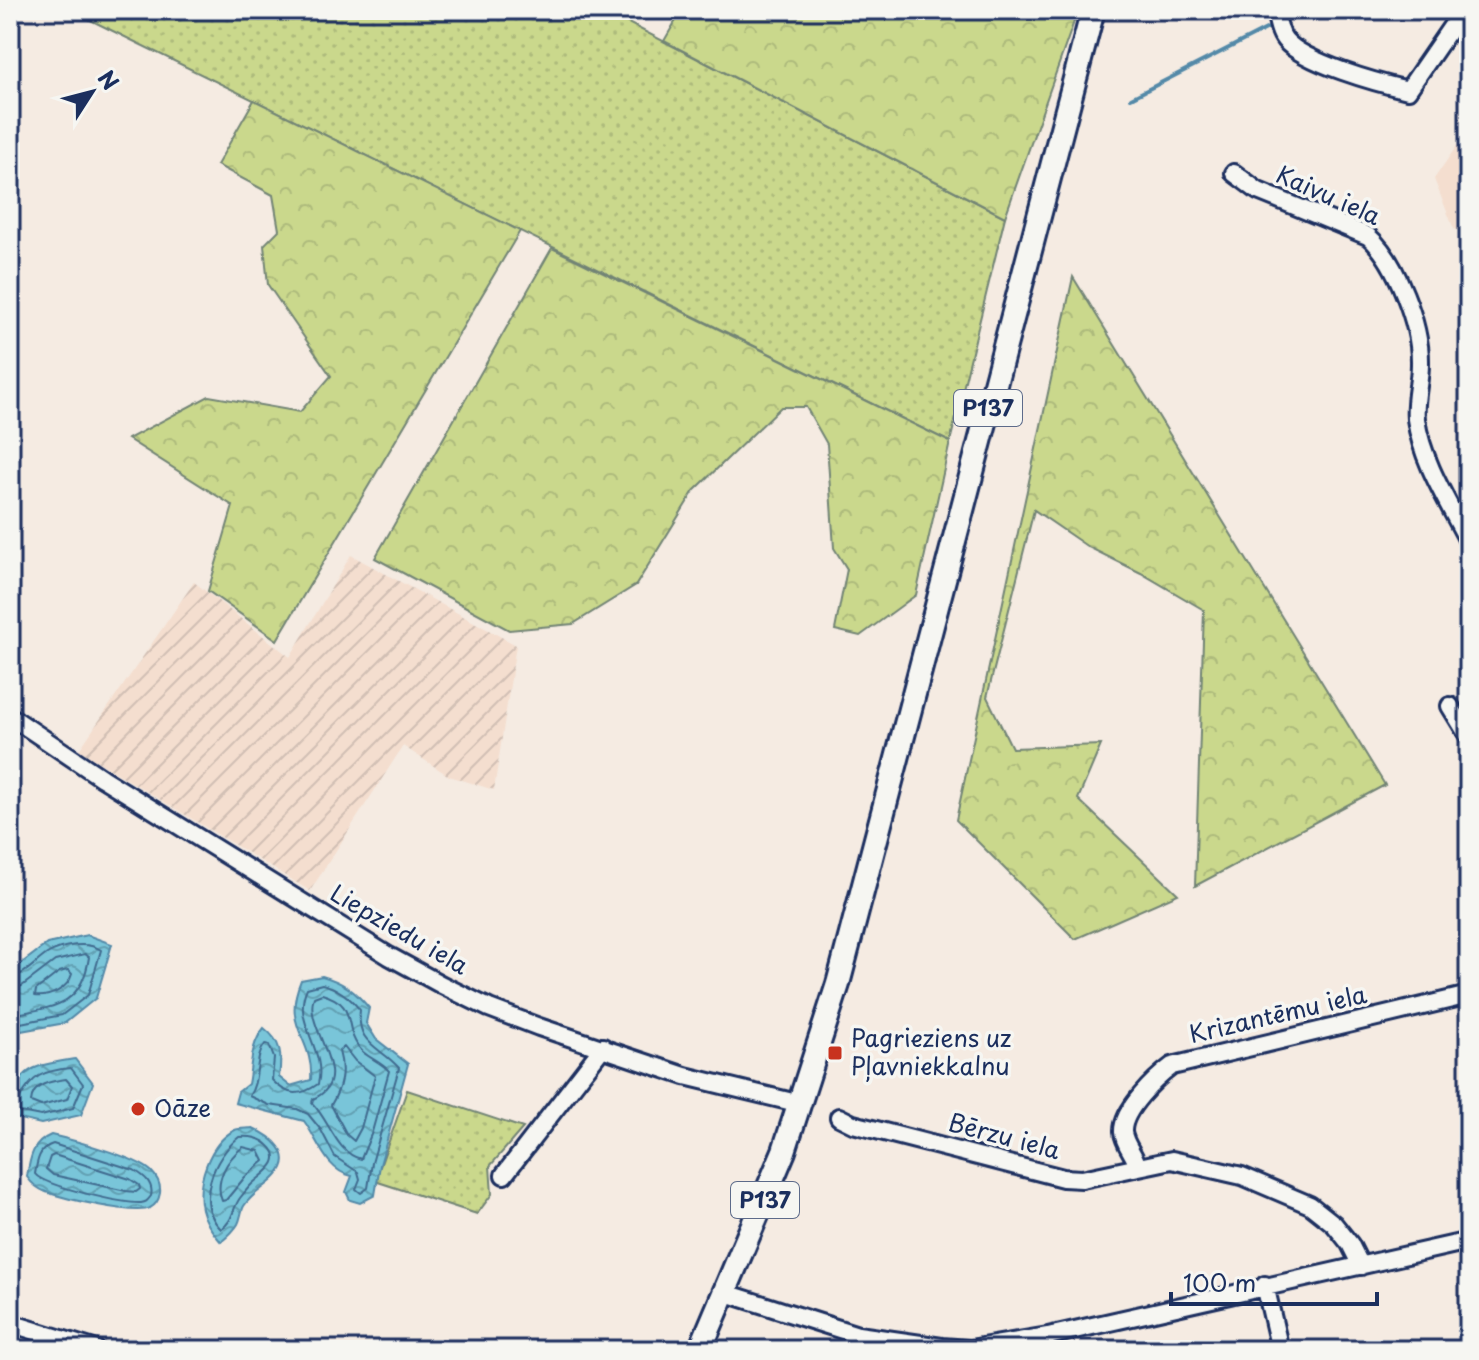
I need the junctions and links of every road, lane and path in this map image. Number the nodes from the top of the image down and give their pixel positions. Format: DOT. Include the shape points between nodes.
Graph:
graph roads {
  1 [pos="1093,10"];
  2 [pos="1275,10"];
  3 [pos="1463,10"];
  4 [pos="1234,173"];
  5 [pos="1469,543"];
  6 [pos="1450,706"];
  7 [pos="10,716"];
  8 [pos="1469,737"];
  9 [pos="1469,995"];
  10 [pos="603,1047"];
  11 [pos="801,1104"];
  12 [pos="839,1117"];
  13 [pos="1138,1167"];
  14 [pos="504,1175"];
  15 [pos="1469,1241"];
  16 [pos="1361,1266"];
  17 [pos="1265,1285"];
  18 [pos="726,1293"];
  19 [pos="10,1323"];
  20 [pos="1050,1343"];
  21 [pos="970,1349"];
  22 [pos="97,1350"];
  23 [pos="700,1350"];
  24 [pos="1280,1350"];
  1 -- 11 [label="main road, P137" via="838,984"];
  2 -- 3 [label="street" via="1282,38 1295,49 1361,79 1408,90"];
  4 -- 5 [label="street, Kaivu iela" via="1258,191 1368,236 1385,254 1418,345 1416,420 1427,457"];
  6 -- 8 [label="street"];
  7 -- 10 [label="street, Liepziedu iela" via="416,971 489,1008"];
  9 -- 13 [label="street, Krizantēmu iela" via="1172,1066 1139,1097 1124,1126 1123,1136"];
  10 -- 11 [label="street, Liepziedu iela" via="685,1076"];
  10 -- 14 [label="street"];
  11 -- 18 [label="main road, P137"];
  12 -- 13 [label="street, Bērzu iela" via="1063,1178"];
  13 -- 16 [label="street, Bērzu iela" via="1172,1160 1242,1176 1297,1199 1334,1224"];
  15 -- 16 [label="street"];
  16 -- 17 [label="street"];
  17 -- 20 [label="street"];
  17 -- 24 [label="street"];
  18 -- 21 [label="street" via="858,1335"];
  18 -- 23 [label="main road, P137"];
  19 -- 22 [label="street"];
  20 -- 21 [label="street"];
}
